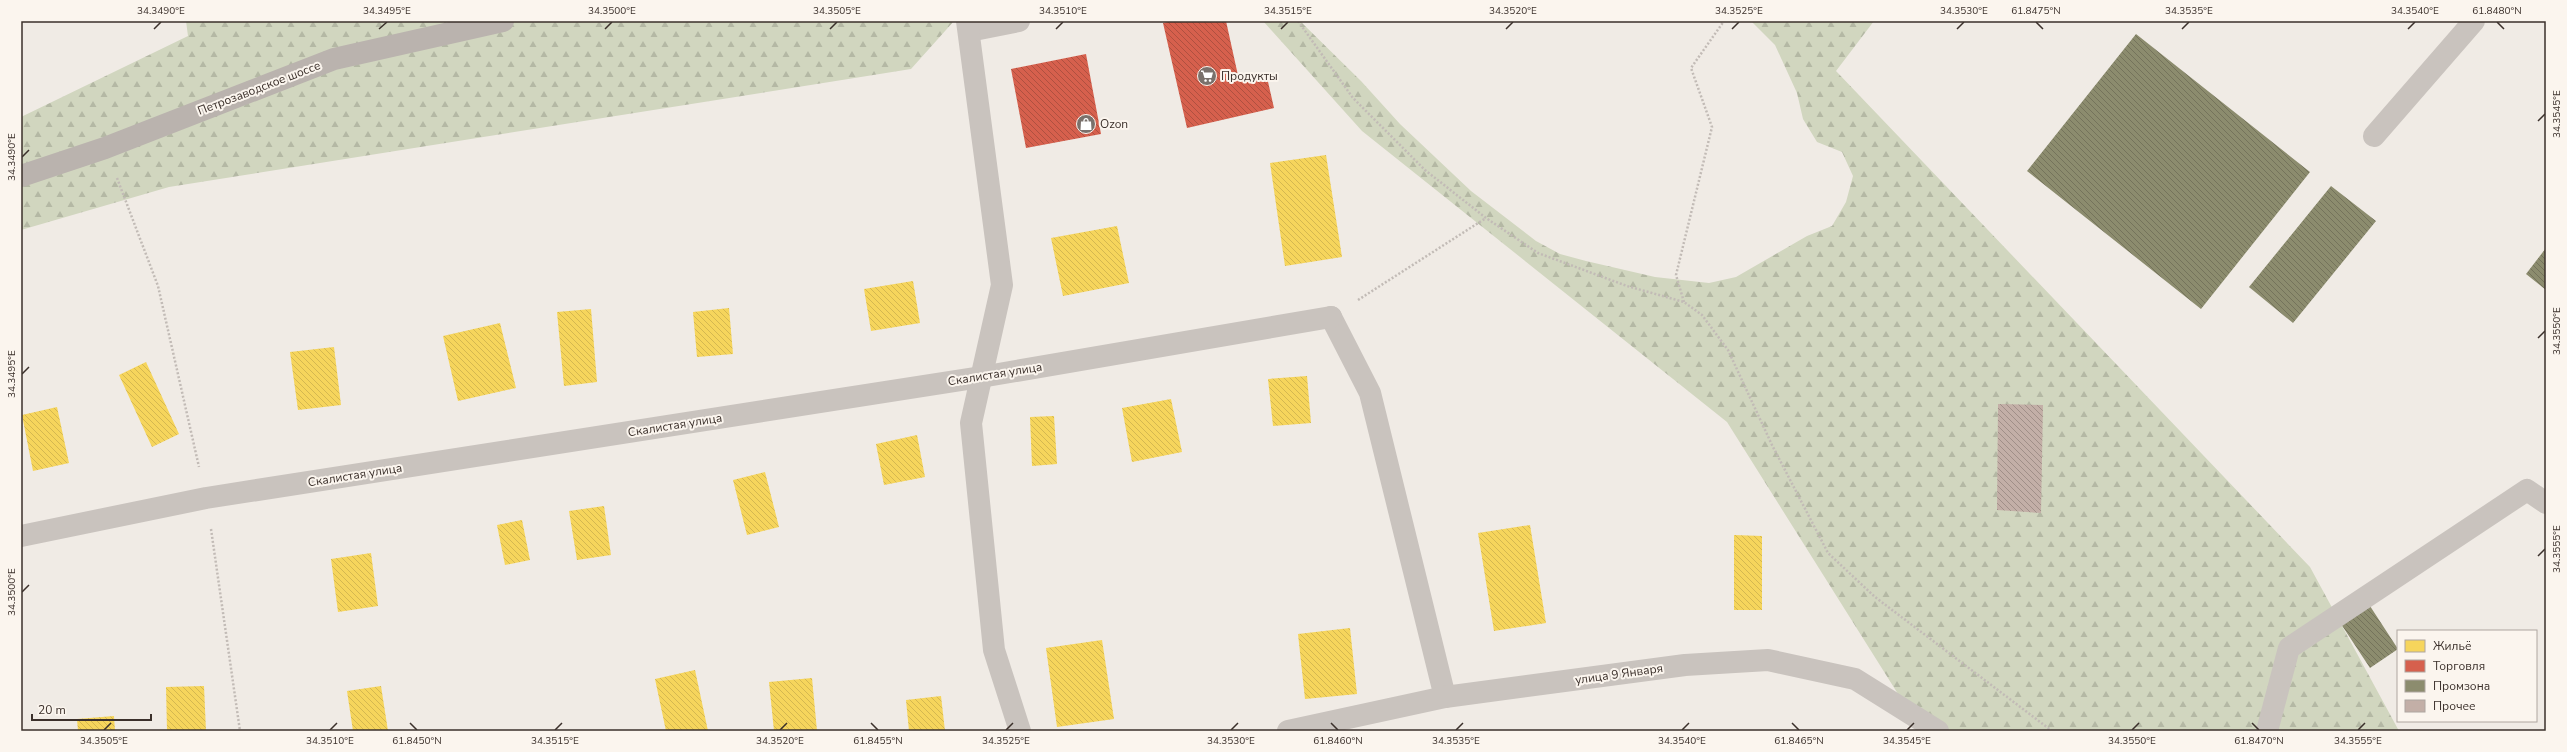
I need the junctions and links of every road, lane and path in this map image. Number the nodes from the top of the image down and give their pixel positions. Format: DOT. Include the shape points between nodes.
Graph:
graph roads {
  1 [pos="503,21"];
  2 [pos="1019,21"];
  3 [pos="1298,21"];
  4 [pos="1724,21"];
  5 [pos="2474,21"];
  6 [pos="968,26"];
  7 [pos="2374,136"];
  8 [pos="105,148"];
  9 [pos="21,176"];
  10 [pos="1486,218"];
  11 [pos="1684,302"];
  12 [pos="1330,317"];
  13 [pos="981,377"];
  14 [pos="206,498"];
  15 [pos="2546,503"];
  16 [pos="21,536"];
  17 [pos="1445,697"];
  18 [pos="240,731"];
  19 [pos="1020,731"];
  20 [pos="1288,731"];
  21 [pos="1938,731"];
  22 [pos="2052,731"];
  23 [pos="2267,731"];
  1 -- 8 [label="main road, Петрозаводское шоссе" via="334,59"];
  2 -- 6 [label="street"];
  3 -- 10 [label="path" via="1353,98 1424,170"];
  4 -- 11 [label="path" via="1691,68 1712,127 1676,275"];
  5 -- 7 [label="street"];
  6 -- 13 [label="street" via="1002,285"];
  8 -- 9 [label="main road, Петрозаводское шоссе"];
  8 -- 14 [label="path" via="158,286"];
  10 -- 11 [label="path" via="1538,253 1627,286"];
  10 -- 12 [label="path"];
  11 -- 22 [label="path" via="1702,315 1728,350 1772,445 1828,553 1875,597"];
  12 -- 13 [label="street, Скалистая улица"];
  12 -- 17 [label="street" via="1370,394"];
  13 -- 14 [label="street, Скалистая улица"];
  13 -- 19 [label="street" via="971,423 994,650"];
  14 -- 16 [label="street, Скалистая улица"];
  14 -- 18 [label="path"];
  15 -- 23 [label="street" via="2527,490 2289,648"];
  17 -- 20 [label="street, улица 9 Января"];
  17 -- 21 [label="street, улица 9 Января" via="1685,665 1768,660 1855,679"];
}
